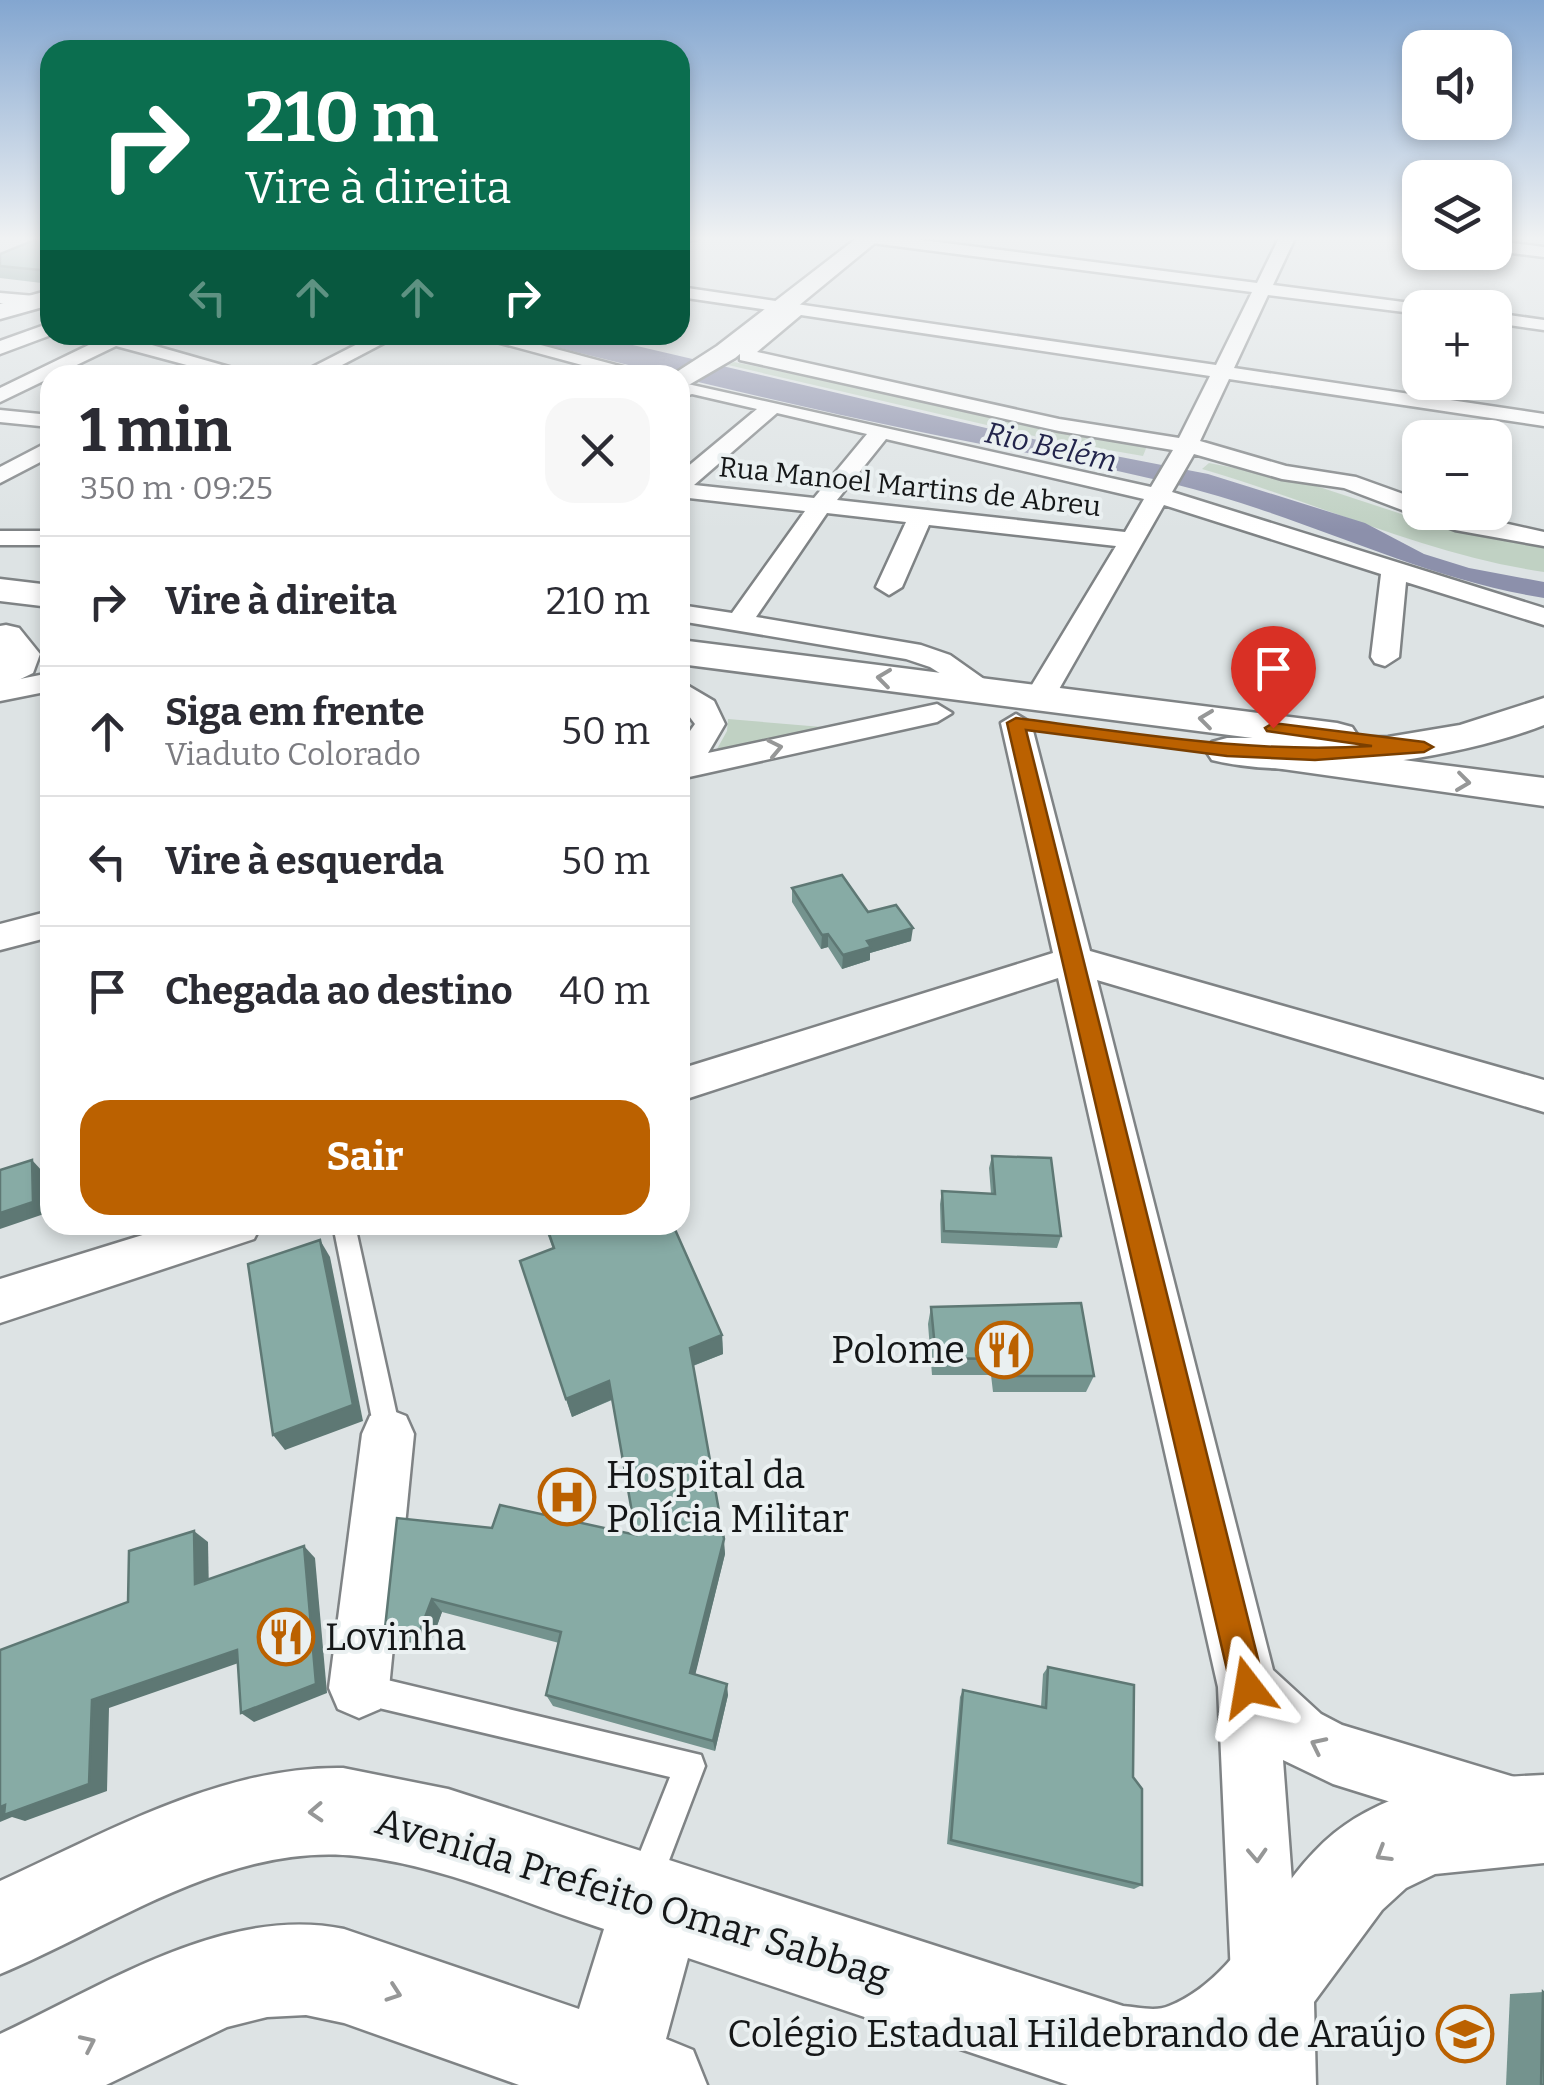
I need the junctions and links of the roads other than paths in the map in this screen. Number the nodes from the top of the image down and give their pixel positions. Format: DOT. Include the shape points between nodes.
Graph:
graph roads {
  1 [pos="28,335"];
  2 [pos="748,335"];
  3 [pos="760,335"];
  4 [pos="968,335"];
  5 [pos="1239,335"];
  6 [pos="92,345"];
  7 [pos="135,345"];
  8 [pos="370,345"];
  9 [pos="521,345"];
  10 [pos="0,348"];
  11 [pos="546,351"];
  12 [pos="217,364"];
  13 [pos="56,365"];
  14 [pos="328,365"];
  15 [pos="527,365"];
  16 [pos="603,365"];
  17 [pos="0,368"];
  18 [pos="40,374"];
  19 [pos="1221,374"];
  20 [pos="690,381"];
  21 [pos="690,388"];
  22 [pos="0,396"];
  23 [pos="772,406"];
  24 [pos="0,416"];
  25 [pos="1544,420"];
  26 [pos="40,421"];
  27 [pos="882,431"];
  28 [pos="1185,449"];
  29 [pos="40,454"];
  30 [pos="0,476"];
  31 [pos="690,479"];
  32 [pos="690,489"];
  33 [pos="1161,494"];
  34 [pos="1402,502"];
  35 [pos="820,506"];
  36 [pos="920,517"];
  37 [pos="1495,530"];
  38 [pos="0,538"];
  39 [pos="40,538"];
  40 [pos="1544,538"];
  41 [pos="1133,540"];
  42 [pos="0,564"];
  43 [pos="40,570"];
  44 [pos="1394,570"];
  45 [pos="889,587"];
  46 [pos="0,590"];
  47 [pos="40,595"];
  48 [pos="690,616"];
  49 [pos="1544,618"];
  50 [pos="737,625"];
  51 [pos="3,636"];
  52 [pos="40,641"];
  53 [pos="690,653"];
  54 [pos="1385,657"];
  55 [pos="40,670"];
  56 [pos="0,680"];
  57 [pos="690,680"];
  58 [pos="40,684"];
  59 [pos="1544,688"];
  60 [pos="981,690"];
  61 [pos="0,692"];
  62 [pos="690,697"];
  63 [pos="1028,710"];
  64 [pos="1544,710"];
  65 [pos="937,713"];
  66 [pos="1337,736"];
  67 [pos="1424,747"];
  68 [pos="1227,751"];
  69 [pos="690,752"];
  70 [pos="1544,762"];
  71 [pos="690,767"];
  72 [pos="1544,792"];
  73 [pos="40,927"];
  74 [pos="0,937"];
  75 [pos="1073,960"];
  76 [pos="690,1082"];
  77 [pos="1544,1096"];
  78 [pos="206,1235"];
  79 [pos="346,1235"];
  80 [pos="0,1300"];
  81 [pos="388,1434"];
  82 [pos="1248,1687"];
  83 [pos="359,1688"];
  84 [pos="1544,1819"];
  85 [pos="648,1899"];
  86 [pos="0,1928"];
  87 [pos="1266,1993"];
  88 [pos="634,2076"];
  89 [pos="0,2085"];
  90 [pos="1266,2085"];
  1 -- 10 [label="street"];
  2 -- 20 [label="main road"];
  3 -- 28 [label="street" via="746,356"];
  4 -- 19 [label="street"];
  5 -- 19 [label="street"];
  6 -- 13 [label="street"];
  7 -- 12 [label="street"];
  8 -- 14 [label="street"];
  9 -- 11 [label="street"];
  11 -- 15 [label="street"];
  11 -- 16 [label="street"];
  17 -- 18 [label="street"];
  18 -- 22 [label="street"];
  19 -- 25 [label="street"];
  19 -- 28 [label="street"];
  21 -- 23 [label="street"];
  23 -- 27 [label="street"];
  23 -- 31 [label="street"];
  24 -- 26 [label="street"];
  27 -- 33 [label="street"];
  27 -- 35 [label="street"];
  28 -- 33 [label="street"];
  28 -- 34 [label="street" via="1348,482"];
  29 -- 30 [label="street"];
  32 -- 35 [label="street, Rua Manoel Martins de Abreu"];
  33 -- 41 [label="street"];
  33 -- 44 [label="street"];
  35 -- 36 [label="street, Rua Manoel Martins de Abreu"];
  35 -- 50 [label="street"];
  36 -- 41 [label="street, Rua Manoel Martins de Abreu"];
  36 -- 45 [label="street"];
  37 -- 40 [label="street"];
  38 -- 39 [label="street"];
  41 -- 63 [label="street"];
  42 -- 43 [label="main road"];
  44 -- 49 [label="street"];
  44 -- 54 [label="street"];
  46 -- 47 [label="main road"];
  48 -- 50 [label="street"];
  50 -- 60 [label="street" via="912,651 940,661"];
  51 -- 52 [label="main road"];
  51 -- 56 [label="main road" via="22,654"];
  60 -- 53 [label="main road, one-way"];
  55 -- 56 [label="main road"];
  57 -- 65 [label="main road"];
  58 -- 61 [label="street"];
  59 -- 66 [label="main road" via="1460,722"];
  60 -- 63 [label="main road"];
  62 -- 69 [label="street" via="710,724"];
  63 -- 65 [label="main road"];
  66 -- 63 [label="main road, one-way"];
  63 -- 68 [label="main road"];
  63 -- 75 [label="street"];
  64 -- 67 [label="main road"];
  71 -- 65 [label="street, one-way"];
  66 -- 67 [label="main road"];
  67 -- 68 [label="main road" via="1342,754"];
  67 -- 70 [label="main road"];
  68 -- 72 [label="main road, one-way"];
  73 -- 74 [label="street"];
  75 -- 76 [label="street"];
  75 -- 77 [label="street"];
  75 -- 82 [label="street"];
  78 -- 80 [label="street"];
  79 -- 81 [label="lane"];
  81 -- 83 [label="street"];
  84 -- 82 [label="street, one-way" via="1333,1752 1299,1736"];
  82 -- 87 [label="street, one-way"];
  83 -- 85 [label="lane" via="690,1766"];
  84 -- 87 [label="main road, Avenida Prefeito Omar Sabbag, one-way" via="1476,1821 1419,1834 1374,1857 1333,1900"];
  85 -- 86 [label="main road, Avenida Prefeito Omar Sabbag, one-way" via="448,1833 332,1810 228,1827"];
  85 -- 87 [label="main road, Avenida Prefeito Omar Sabbag" via="1124,2054 1172,2056 1214,2036"];
  85 -- 88 [label="main road"];
  87 -- 90 [label="main road"];
  89 -- 88 [label="main road, one-way" via="218,1982 306,1968"];
}
